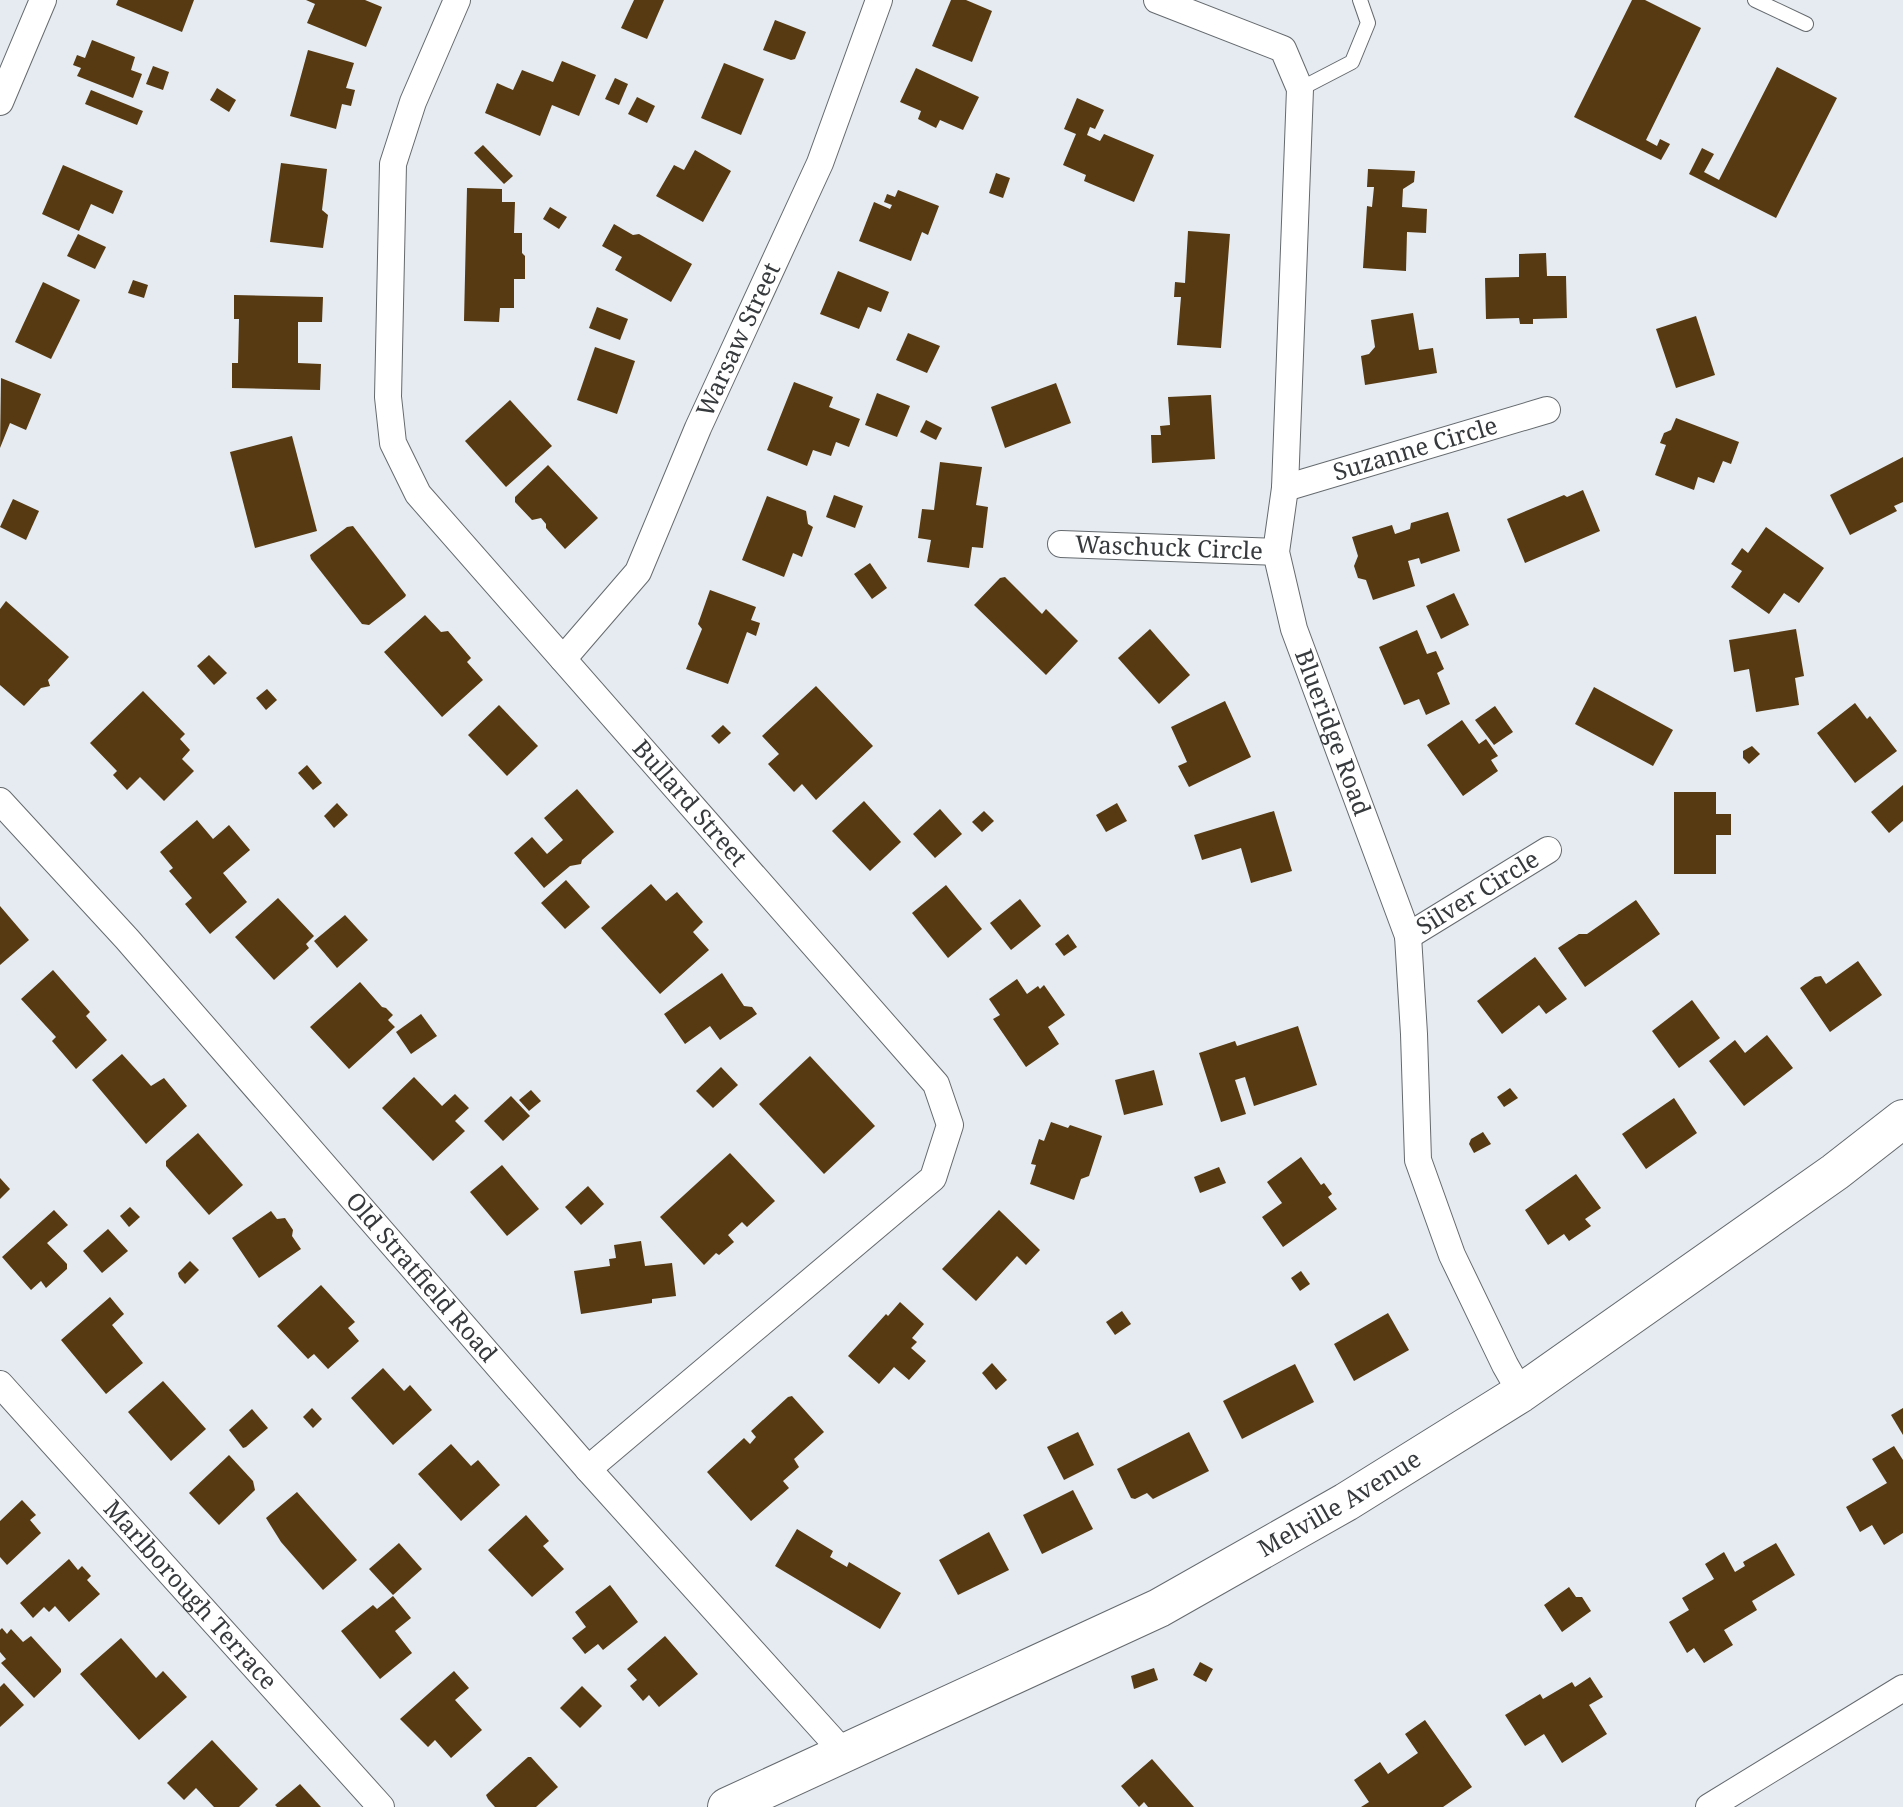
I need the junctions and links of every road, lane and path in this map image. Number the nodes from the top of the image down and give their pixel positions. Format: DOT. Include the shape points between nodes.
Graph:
graph roads {
  1 [pos="43,0"];
  2 [pos="457,0"];
  3 [pos="879,0"];
  4 [pos="1157,0"];
  5 [pos="1360,0"];
  6 [pos="1755,0"];
  7 [pos="1806,24"];
  8 [pos="1300,89"];
  9 [pos="0,102"];
  10 [pos="1547,410"];
  11 [pos="1285,488"];
  12 [pos="1061,544"];
  13 [pos="1276,552"];
  14 [pos="563,659"];
  15 [pos="0,801"];
  16 [pos="1548,850"];
  17 [pos="1408,936"];
  18 [pos="1903,1119"];
  19 [pos="0,1384"];
  20 [pos="1521,1393"];
  21 [pos="588,1469"];
  22 [pos="1903,1688"];
  23 [pos="844,1753"];
  24 [pos="381,1807"];
  25 [pos="727,1807"];
  26 [pos="1709,1807"];
  1 -- 9 [label="street"];
  2 -- 14 [label="street, Bullard Street" via="393,164 388,397 393,443 418,494"];
  3 -- 14 [label="street, Warsaw Street" via="820,163 638,572"];
  4 -- 8 [label="street, Blueridge Road" via="1283,49"];
  5 -- 8 [label="lane" via="1368,23 1352,62"];
  6 -- 7 [label="lane"];
  8 -- 11 [label="street, Blueridge Road"];
  10 -- 11 [label="street, Suzanne Circle"];
  11 -- 13 [label="street, Blueridge Road"];
  12 -- 13 [label="street, Waschuck Circle"];
  13 -- 17 [label="street, Blueridge Road" via="1294,629"];
  14 -- 21 [label="street, Bullard Street" via="936,1084 950,1125 933,1178"];
  15 -- 21 [label="street, Old Stratfield Road" via="127,939"];
  16 -- 17 [label="street, Silver Circle"];
  17 -- 20 [label="street, Blueridge Road" via="1418,1160 1452,1255"];
  18 -- 20 [label="street, Melville Avenue"];
  19 -- 24 [label="street, Marlborough Terrace"];
  20 -- 23 [label="street, Melville Avenue" via="1346,1502 1159,1608"];
  21 -- 23 [label="street, Old Stratfield Road"];
  22 -- 26 [label="street"];
  23 -- 25 [label="street, Melville Avenue"];
}
